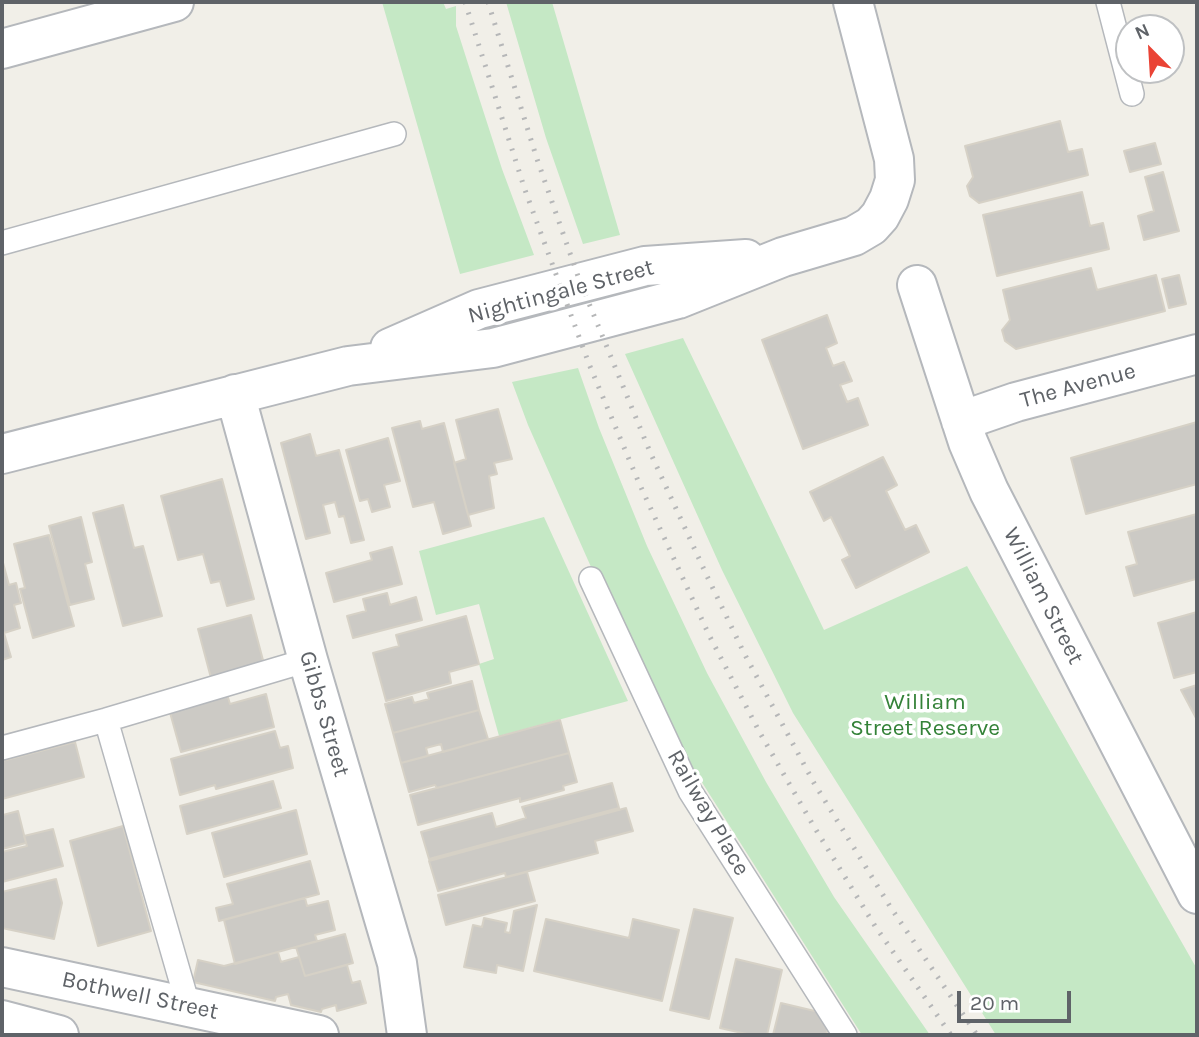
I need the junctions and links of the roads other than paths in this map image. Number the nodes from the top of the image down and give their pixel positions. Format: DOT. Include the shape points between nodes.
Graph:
graph roads {
  1 [pos="174,2"];
  2 [pos="853,2"];
  3 [pos="1108,2"];
  4 [pos="2,49"];
  5 [pos="1132,94"];
  6 [pos="394,134"];
  7 [pos="2,243"];
  8 [pos="916,285"];
  9 [pos="1197,354"];
  10 [pos="234,394"];
  11 [pos="961,421"];
  12 [pos="2,454"];
  13 [pos="591,579"];
  14 [pos="308,660"];
  15 [pos="106,720"];
  16 [pos="2,748"];
  17 [pos="1197,894"];
  18 [pos="2,967"];
  19 [pos="188,1005"];
  20 [pos="2,1020"];
  21 [pos="59,1035"];
  22 [pos="319,1035"];
  23 [pos="407,1035"];
  24 [pos="845,1035"];
  1 -- 4 [label="street"];
  2 -- 10 [label="street, Nightingale Street" via="894,159 895,180 871,226 678,299 493,348 348,366"];
  3 -- 5 [label="lane"];
  6 -- 7 [label="lane"];
  8 -- 11 [label="street, William Street"];
  9 -- 11 [label="street, The Avenue"];
  10 -- 12 [label="street, Nightingale Street"];
  10 -- 14 [label="street, Gibbs Street"];
  11 -- 17 [label="street, William Street" via="989,491"];
  13 -- 24 [label="lane, Railway Place" via="690,791"];
  14 -- 15 [label="lane"];
  14 -- 23 [label="street, Gibbs Street" via="397,963"];
  15 -- 16 [label="lane"];
  15 -- 19 [label="lane"];
  18 -- 19 [label="street, Bothwell Street"];
  19 -- 22 [label="street, Bothwell Street"];
  20 -- 21 [label="street"];
}
